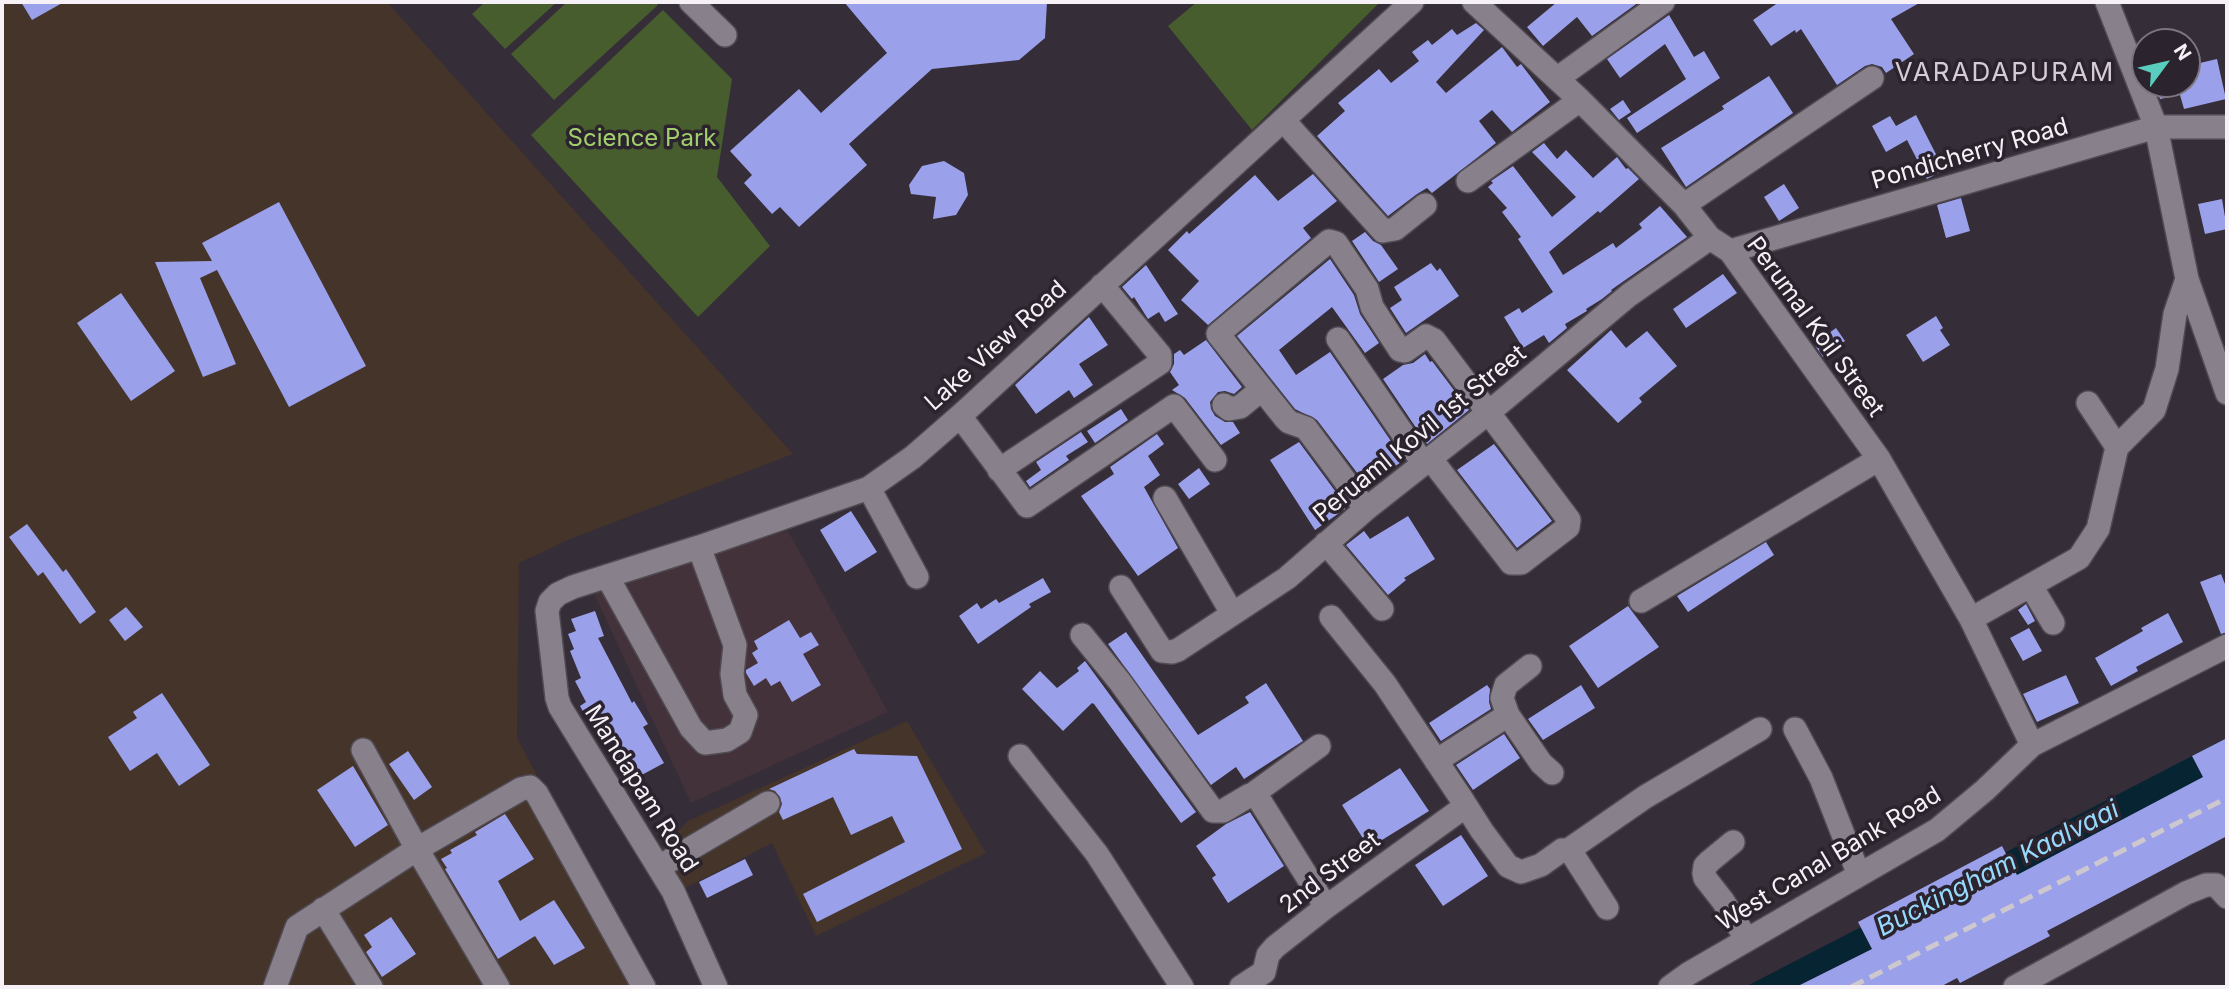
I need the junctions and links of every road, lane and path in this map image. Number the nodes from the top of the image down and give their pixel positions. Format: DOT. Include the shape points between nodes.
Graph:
graph roads {
  1 [pos="691,2"];
  2 [pos="1412,2"];
  3 [pos="1474,2"];
  4 [pos="1663,2"];
  5 [pos="2108,2"];
  6 [pos="725,35"];
  7 [pos="1558,78"];
  8 [pos="1872,78"];
  9 [pos="1580,100"];
  10 [pos="1283,120"];
  11 [pos="2156,127"];
  12 [pos="2227,127"];
  13 [pos="1468,181"];
  14 [pos="1425,205"];
  15 [pos="1684,205"];
  16 [pos="1710,238"];
  17 [pos="1730,251"];
  18 [pos="2187,279"];
  19 [pos="1102,285"];
  20 [pos="1338,339"];
  21 [pos="1262,389"];
  22 [pos="2227,393"];
  23 [pos="2088,403"];
  24 [pos="1224,405"];
  25 [pos="1488,413"];
  26 [pos="960,416"];
  27 [pos="2117,447"];
  28 [pos="1879,458"];
  29 [pos="1215,460"];
  30 [pos="1427,460"];
  31 [pos="999,470"];
  32 [pos="869,488"];
  33 [pos="1165,498"];
  34 [pos="1366,509"];
  35 [pos="1326,543"];
  36 [pos="699,547"];
  37 [pos="607,576"];
  38 [pos="917,577"];
  39 [pos="2031,586"];
  40 [pos="1121,587"];
  41 [pos="1642,601"];
  42 [pos="1382,609"];
  43 [pos="547,611"];
  44 [pos="1232,613"];
  45 [pos="1331,617"];
  46 [pos="1971,619"];
  47 [pos="2053,623"];
  48 [pos="1082,635"];
  49 [pos="2227,646"];
  50 [pos="1530,666"];
  51 [pos="1508,715"];
  52 [pos="1760,729"];
  53 [pos="1795,729"];
  54 [pos="2032,745"];
  55 [pos="1319,746"];
  56 [pos="363,750"];
  57 [pos="1020,756"];
  58 [pos="1436,761"];
  59 [pos="1552,773"];
  60 [pos="1253,794"];
  61 [pos="768,803"];
  62 [pos="1462,803"];
  63 [pos="1733,842"];
  64 [pos="417,849"];
  65 [pos="1567,851"];
  66 [pos="659,867"];
  67 [pos="1859,875"];
  68 [pos="2227,898"];
  69 [pos="1326,907"];
  70 [pos="1607,908"];
  71 [pos="323,909"];
  72 [pos="1747,940"];
  73 [pos="275,987"];
  74 [pos="371,987"];
  75 [pos="498,987"];
  76 [pos="644,987"];
  77 [pos="716,987"];
  78 [pos="1182,987"];
  79 [pos="1241,987"];
  80 [pos="1670,987"];
  81 [pos="2015,987"];
  1 -- 6 [label="street"];
  2 -- 10 [label="street, Lake View Road"];
  3 -- 7 [label="street, Perumal Koil Street"];
  4 -- 7 [label="street"];
  5 -- 11 [label="street"];
  7 -- 9 [label="street, Perumal Koil Street"];
  8 -- 15 [label="street"];
  9 -- 13 [label="street"];
  9 -- 15 [label="street, Perumal Koil Street"];
  10 -- 14 [label="street" via="1383,231 1395,229"];
  10 -- 19 [label="street, Lake View Road"];
  11 -- 12 [label="street, Pondicherry Road"];
  11 -- 17 [label="street, Pondicherry Road"];
  11 -- 18 [label="street"];
  15 -- 16 [label="street, Perumal Koil Street"];
  16 -- 17 [label="street, Perumal Koil Street"];
  16 -- 25 [label="street, Peruaml Kovil 1st Street" via="1629,295"];
  17 -- 28 [label="street, Perumal Koil Street"];
  18 -- 22 [label="street"];
  18 -- 27 [label="street" via="2154,410"];
  19 -- 26 [label="street, Lake View Road"];
  19 -- 31 [label="street" via="1160,355 1160,363"];
  20 -- 30 [label="street"];
  21 -- 24 [label="street" via="1240,407"];
  21 -- 25 [label="street" via="1219,332 1332,240 1367,289 1372,307 1400,350 1430,338"];
  21 -- 34 [label="street" via="1289,422 1307,428"];
  23 -- 27 [label="street"];
  25 -- 30 [label="street, Peruaml Kovil 1st Street"];
  25 -- 30 [label="street" via="1569,520 1563,531 1521,563 1511,563"];
  26 -- 31 [label="street"];
  26 -- 32 [label="street, Lake View Road"];
  27 -- 39 [label="street" via="2098,528 2079,558"];
  28 -- 41 [label="street"];
  28 -- 46 [label="street, Perumal Koil Street"];
  29 -- 31 [label="street" via="1174,406 1030,505 1024,504"];
  30 -- 34 [label="street, Peruaml Kovil 1st Street"];
  32 -- 36 [label="street, Lake View Road"];
  32 -- 38 [label="street"];
  33 -- 44 [label="street"];
  34 -- 35 [label="street, Peruaml Kovil 1st Street"];
  35 -- 42 [label="street"];
  35 -- 44 [label="street, Peruaml Kovil 1st Street" via="1287,578"];
  36 -- 37 [label="street, Lake View Road"];
  36 -- 37 [label="street" via="735,645 735,695 746,715 740,732 727,740 705,743 691,728"];
  37 -- 43 [label="street, Lake View Road" via="558,594"];
  39 -- 46 [label="street"];
  39 -- 47 [label="street"];
  40 -- 44 [label="street, Peruaml Kovil 1st Street" via="1157,645 1167,652 1178,650"];
  43 -- 66 [label="street, Mandapam Road" via="560,707"];
  45 -- 58 [label="street" via="1385,684"];
  46 -- 54 [label="street, Perumal Koil Street"];
  48 -- 60 [label="street" via="1213,811 1223,811"];
  49 -- 54 [label="street, West Canal Bank Road"];
  50 -- 51 [label="street" via="1506,685 1502,698"];
  51 -- 58 [label="street"];
  51 -- 59 [label="street"];
  52 -- 65 [label="street" via="1645,797"];
  53 -- 67 [label="street" via="1821,778"];
  54 -- 67 [label="street, West Canal Bank Road" via="1937,830"];
  55 -- 60 [label="street"];
  56 -- 64 [label="street"];
  57 -- 78 [label="street" via="1097,854"];
  58 -- 62 [label="street"];
  60 -- 69 [label="street"];
  61 -- 66 [label="street"];
  62 -- 65 [label="street" via="1508,866 1521,872"];
  62 -- 69 [label="street, 2nd Street"];
  63 -- 72 [label="street" via="1705,866 1704,873"];
  64 -- 71 [label="street"];
  64 -- 75 [label="street"];
  64 -- 76 [label="street" via="521,789 534,789"];
  65 -- 70 [label="street"];
  66 -- 77 [label="street, Mandapam Road"];
  67 -- 72 [label="street, West Canal Bank Road"];
  68 -- 81 [label="street" via="2216,886 2186,893"];
  69 -- 79 [label="street, 2nd Street" via="1275,947 1264,972"];
  71 -- 73 [label="street" via="297,927"];
  71 -- 74 [label="street"];
  72 -- 80 [label="street, West Canal Bank Road"];
}
